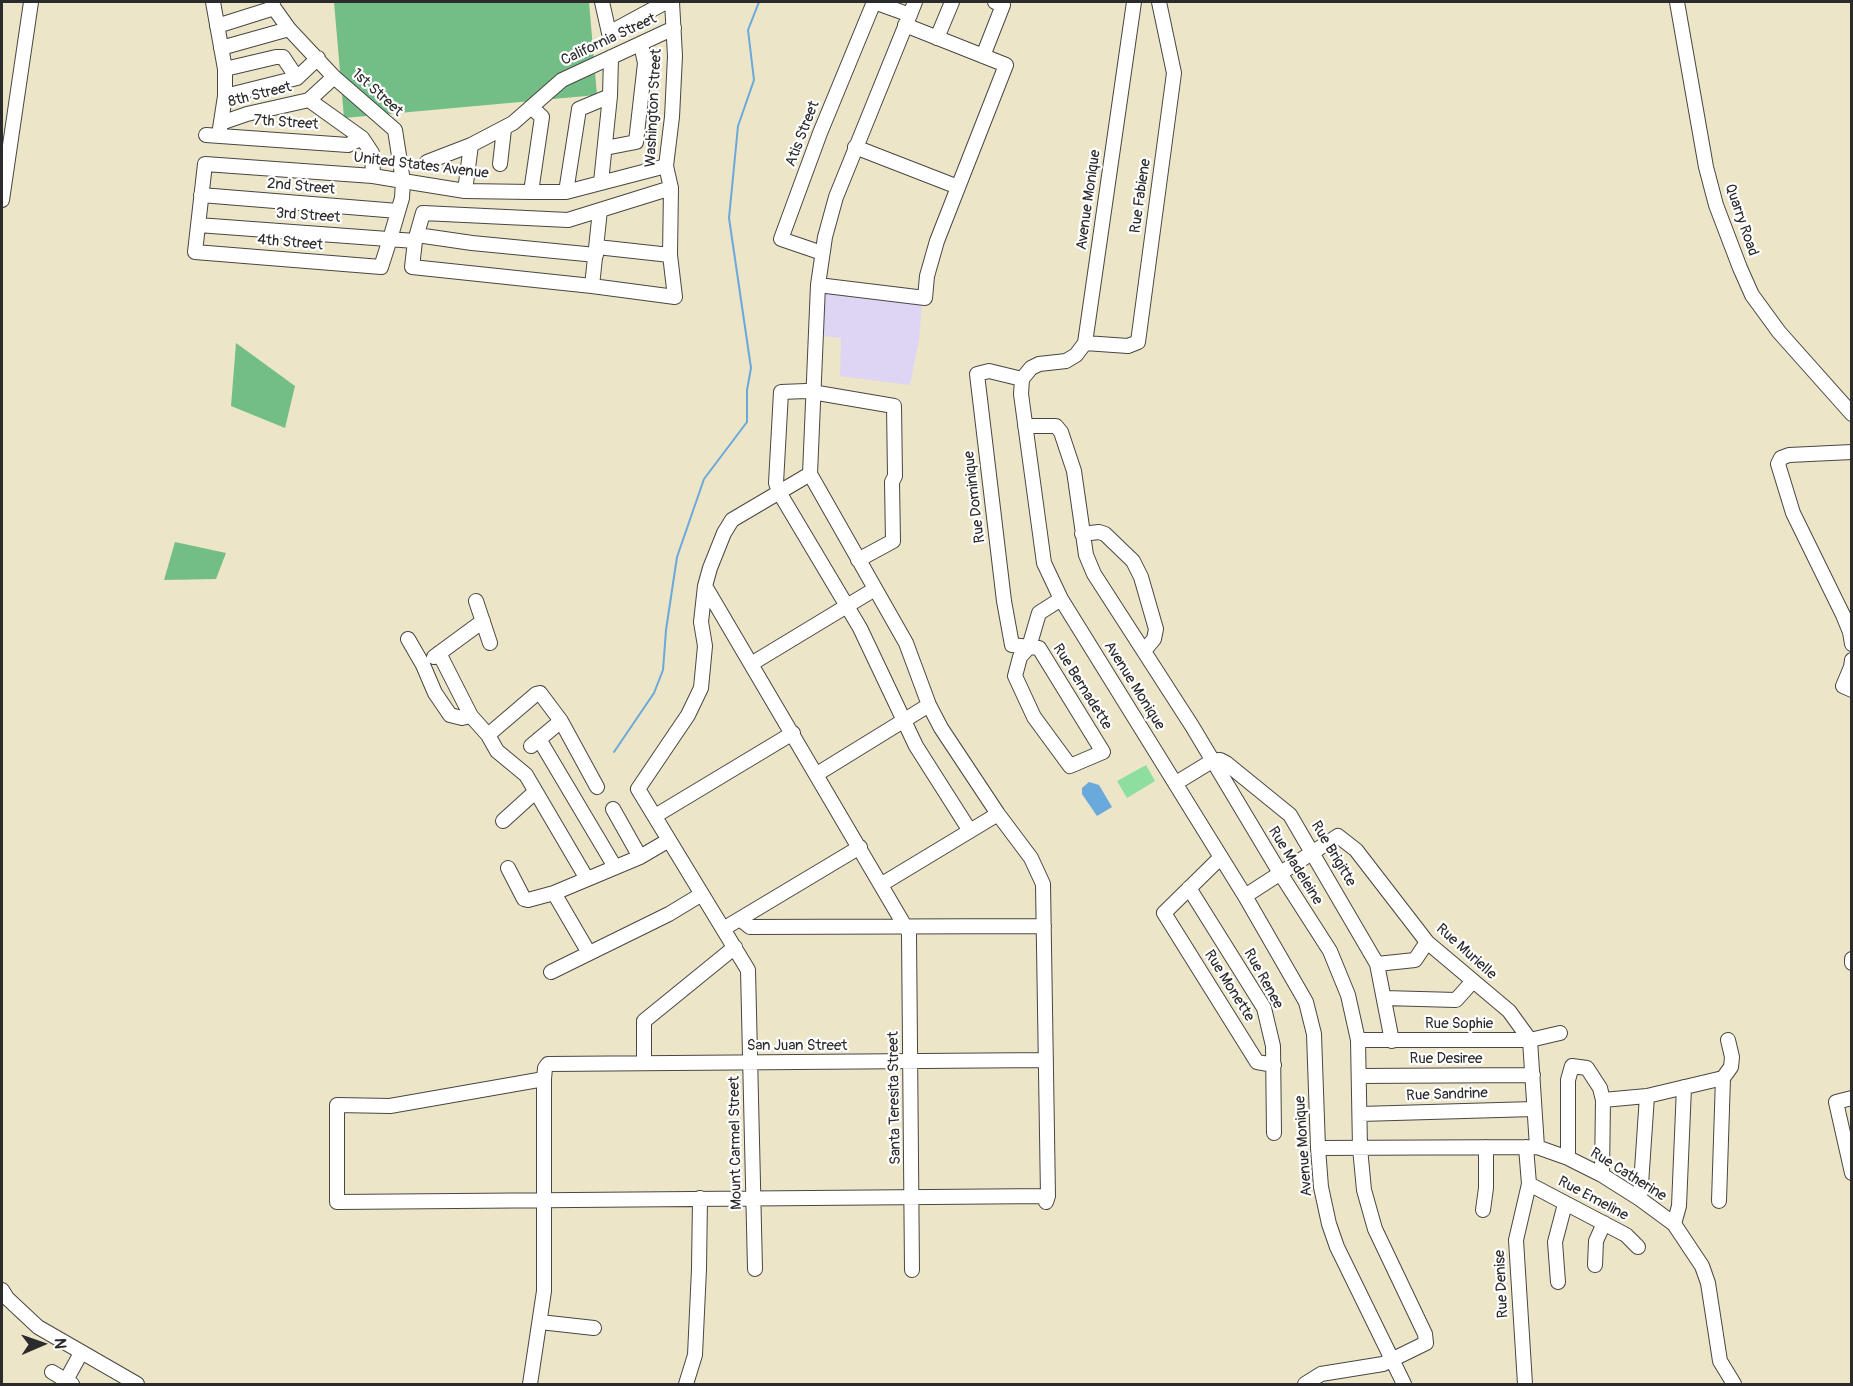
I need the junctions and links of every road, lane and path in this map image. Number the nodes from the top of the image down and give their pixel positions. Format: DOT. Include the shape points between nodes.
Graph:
graph roads {
  1 [pos="31,2"];
  2 [pos="213,2"];
  3 [pos="602,2"];
  4 [pos="666,2"];
  5 [pos="672,2"];
  6 [pos="874,2"];
  7 [pos="915,2"];
  8 [pos="952,2"];
  9 [pos="995,2"];
  10 [pos="1134,2"];
  11 [pos="1159,2"];
  12 [pos="1677,2"];
  13 [pos="273,5"];
  14 [pos="908,20"];
  15 [pos="217,26"];
  16 [pos="674,28"];
  17 [pos="289,29"];
  18 [pos="937,38"];
  19 [pos="641,44"];
  20 [pos="221,48"];
  21 [pos="983,56"];
  22 [pos="611,57"];
  23 [pos="318,58"];
  24 [pos="225,69"];
  25 [pos="334,77"];
  26 [pos="297,78"];
  27 [pos="225,96"];
  28 [pos="610,96"];
  29 [pos="309,100"];
  30 [pos="531,107"];
  31 [pos="504,129"];
  32 [pos="215,131"];
  33 [pos="363,138"];
  34 [pos="471,145"];
  35 [pos="855,147"];
  36 [pos="605,148"];
  37 [pos="427,162"];
  38 [pos="500,164"];
  39 [pos="666,166"];
  40 [pos="373,176"];
  41 [pos="403,181"];
  42 [pos="601,182"];
  43 [pos="958,187"];
  44 [pos="671,188"];
  45 [pos="465,191"];
  46 [pos="531,192"];
  47 [pos="566,192"];
  48 [pos="201,195"];
  49 [pos="2,200"];
  50 [pos="600,210"];
  51 [pos="398,211"];
  52 [pos="198,225"];
  53 [pos="416,238"];
  54 [pos="390,239"];
  55 [pos="597,251"];
  56 [pos="822,253"];
  57 [pos="670,255"];
  58 [pos="381,267"];
  59 [pos="818,285"];
  60 [pos="592,286"];
  61 [pos="1086,343"];
  62 [pos="1022,379"];
  63 [pos="814,392"];
  64 [pos="1851,414"];
  65 [pos="1025,426"];
  66 [pos="1851,452"];
  67 [pos="810,474"];
  68 [pos="779,492"];
  69 [pos="1082,534"];
  70 [pos="858,560"];
  71 [pos="705,586"];
  72 [pos="876,589"];
  73 [pos="1061,599"];
  74 [pos="476,601"];
  75 [pos="847,606"];
  76 [pos="483,621"];
  77 [pos="408,639"];
  78 [pos="490,643"];
  79 [pos="1851,644"];
  80 [pos="1029,647"];
  81 [pos="1144,651"];
  82 [pos="439,653"];
  83 [pos="1851,660"];
  84 [pos="751,664"];
  85 [pos="423,665"];
  86 [pos="1851,690"];
  87 [pos="929,705"];
  88 [pos="471,716"];
  89 [pos="561,721"];
  90 [pos="904,721"];
  91 [pos="793,733"];
  92 [pos="488,735"];
  93 [pos="1212,761"];
  94 [pos="817,774"];
  95 [pos="1176,783"];
  96 [pos="597,787"];
  97 [pos="535,792"];
  98 [pos="613,809"];
  99 [pos="998,814"];
  100 [pos="655,816"];
  101 [pos="504,821"];
  102 [pos="970,831"];
  103 [pos="669,840"];
  104 [pos="860,847"];
  105 [pos="1313,851"];
  106 [pos="640,857"];
  107 [pos="1220,858"];
  108 [pos="615,867"];
  109 [pos="508,868"];
  110 [pos="1280,873"];
  111 [pos="587,879"];
  112 [pos="882,884"];
  113 [pos="1189,888"];
  114 [pos="554,893"];
  115 [pos="702,894"];
  116 [pos="1245,896"];
  117 [pos="740,919"];
  118 [pos="908,926"];
  119 [pos="1044,926"];
  120 [pos="723,929"];
  121 [pos="1428,942"];
  122 [pos="735,947"];
  123 [pos="589,953"];
  124 [pos="1377,964"];
  125 [pos="551,972"];
  126 [pos="1473,981"];
  127 [pos="1384,998"];
  128 [pos="1560,1033"];
  129 [pos="1358,1040"];
  130 [pos="1530,1040"];
  131 [pos="1728,1040"];
  132 [pos="1392,1041"];
  133 [pos="1046,1060"];
  134 [pos="911,1062"];
  135 [pos="751,1063"];
  136 [pos="644,1064"];
  137 [pos="1274,1065"];
  138 [pos="1533,1075"];
  139 [pos="1359,1076"];
  140 [pos="1723,1078"];
  141 [pos="544,1079"];
  142 [pos="1684,1087"];
  143 [pos="1647,1096"];
  144 [pos="1851,1098"];
  145 [pos="1603,1100"];
  146 [pos="1534,1109"];
  147 [pos="1360,1114"];
  148 [pos="1274,1133"];
  149 [pos="1486,1147"];
  150 [pos="1531,1147"];
  151 [pos="1318,1148"];
  152 [pos="1360,1148"];
  153 [pos="1568,1158"];
  154 [pos="1851,1173"];
  155 [pos="1602,1175"];
  156 [pos="1529,1184"];
  157 [pos="912,1197"];
  158 [pos="699,1198"];
  159 [pos="754,1198"];
  160 [pos="1640,1198"];
  161 [pos="544,1200"];
  162 [pos="1719,1200"];
  163 [pos="1566,1204"];
  164 [pos="1483,1210"];
  165 [pos="1604,1223"];
  166 [pos="1674,1224"];
  167 [pos="1638,1248"];
  168 [pos="1595,1265"];
  169 [pos="755,1269"];
  170 [pos="912,1270"];
  171 [pos="1558,1282"];
  172 [pos="2,1290"];
  173 [pos="540,1322"];
  174 [pos="594,1328"];
  175 [pos="81,1353"];
  176 [pos="1392,1360"];
  177 [pos="1346,1370"];
  178 [pos="52,1372"];
  179 [pos="67,1383"];
  180 [pos="137,1384"];
  181 [pos="530,1384"];
  182 [pos="686,1384"];
  183 [pos="1307,1384"];
  184 [pos="1353,1384"];
  185 [pos="1404,1384"];
  186 [pos="1525,1384"];
  187 [pos="1734,1384"];
  1 -- 49 [label="street"];
  2 -- 15 [label="street"];
  3 -- 4 [label="street" via="609,33"];
  5 -- 16 [label="street, Washington Street"];
  6 -- 14 [label="street"];
  6 -- 56 [label="street, Atis Street" via="781,239"];
  7 -- 14 [label="street"];
  8 -- 18 [label="street"];
  9 -- 21 [label="street" via="1003,5"];
  10 -- 61 [label="street, Avenue Monique"];
  11 -- 61 [label="street, Rue Fabiene" via="1174,73 1138,342 1128,346"];
  12 -- 64 [label="street, Quarry Road" via="1706,167 1740,268 1752,295 1779,332"];
  13 -- 15 [label="street"];
  13 -- 17 [label="street, 1st Street"];
  14 -- 18 [label="street"];
  14 -- 35 [label="street"];
  15 -- 20 [label="street"];
  16 -- 19 [label="street, California Street"];
  16 -- 39 [label="street, Washington Street" via="672,117"];
  17 -- 20 [label="street"];
  17 -- 23 [label="street, 1st Street"];
  18 -- 21 [label="street"];
  19 -- 22 [label="street, California Street"];
  19 -- 36 [label="street" via="645,63 636,142"];
  20 -- 24 [label="street"];
  21 -- 43 [label="street" via="1006,65"];
  22 -- 28 [label="street"];
  22 -- 30 [label="street, California Street" via="562,80"];
  23 -- 25 [label="street, 1st Street"];
  23 -- 26 [label="street"];
  24 -- 26 [label="street" via="283,57"];
  24 -- 27 [label="street"];
  25 -- 29 [label="street, 8th Street"];
  25 -- 41 [label="street, 1st Street" via="395,130"];
  26 -- 27 [label="street"];
  27 -- 32 [label="street"];
  28 -- 36 [label="street"];
  28 -- 47 [label="street" via="579,109"];
  29 -- 32 [label="street, 8th Street" via="247,114"];
  29 -- 33 [label="street"];
  30 -- 31 [label="street, California Street"];
  30 -- 46 [label="street" via="542,117"];
  31 -- 34 [label="street, California Street"];
  31 -- 38 [label="street"];
  32 -- 33 [label="street, 7th Street" via="348,145"];
  33 -- 40 [label="street" via="372,153"];
  34 -- 37 [label="street, California Street"];
  34 -- 45 [label="street"];
  35 -- 43 [label="street"];
  35 -- 56 [label="street" via="836,197"];
  36 -- 42 [label="street"];
  39 -- 42 [label="street, United States Avenue"];
  39 -- 44 [label="street, Washington Street"];
  40 -- 41 [label="street, United States Avenue"];
  40 -- 48 [label="street, United States Avenue" via="205,164"];
  41 -- 45 [label="street, United States Avenue"];
  41 -- 51 [label="street, 1st Street"];
  42 -- 47 [label="street, United States Avenue"];
  43 -- 59 [label="street" via="928,271 925,298"];
  44 -- 50 [label="street"];
  44 -- 57 [label="street, Washington Street"];
  45 -- 46 [label="street, United States Avenue"];
  46 -- 47 [label="street, United States Avenue"];
  48 -- 51 [label="street, 2nd Street"];
  48 -- 52 [label="street"];
  50 -- 53 [label="street" via="568,220 423,213"];
  50 -- 55 [label="street"];
  51 -- 54 [label="street, 1st Street"];
  52 -- 54 [label="street, 3rd Street"];
  52 -- 58 [label="street, 4th Street" via="195,252"];
  53 -- 54 [label="street, 3rd Street"];
  53 -- 55 [label="street"];
  53 -- 60 [label="street" via="412,267"];
  54 -- 58 [label="street, 1st Street"];
  55 -- 57 [label="street"];
  55 -- 60 [label="street"];
  56 -- 59 [label="street"];
  57 -- 60 [label="street, Washington Street" via="675,297"];
  59 -- 63 [label="street"];
  61 -- 62 [label="street" via="1066,361 1039,364"];
  62 -- 65 [label="street, Avenue Monique"];
  62 -- 80 [label="street, Rue Dominique" via="989,371 977,374 1012,645"];
  63 -- 67 [label="street"];
  63 -- 68 [label="street" via="781,392 776,483"];
  63 -- 70 [label="street" via="894,406 893,541"];
  65 -- 69 [label="street, Rue Madeleine" via="1056,426 1061,432 1074,471"];
  65 -- 73 [label="street, Avenue Monique" via="1044,563"];
  66 -- 79 [label="street" via="1789,455 1778,464 1793,513 1843,615"];
  67 -- 68 [label="street"];
  67 -- 70 [label="street"];
  68 -- 71 [label="street" via="732,520"];
  68 -- 75 [label="street"];
  69 -- 81 [label="street, Rue Madeleine" via="1094,574"];
  69 -- 81 [label="street" via="1105,534 1133,561 1156,629 1154,639"];
  70 -- 72 [label="street"];
  71 -- 84 [label="street"];
  71 -- 100 [label="street, Mount Carmel Street" via="701,688 688,715 638,789"];
  72 -- 75 [label="street"];
  72 -- 87 [label="street" via="906,643"];
  73 -- 80 [label="street" via="1039,613"];
  73 -- 95 [label="street, Avenue Monique"];
  74 -- 76 [label="street"];
  75 -- 84 [label="street"];
  75 -- 90 [label="street"];
  76 -- 78 [label="street"];
  76 -- 82 [label="street"];
  77 -- 85 [label="street"];
  80 -- 80 [label="street, Rue Bernadette" via="1039,648 1103,752 1070,766 1034,717 1015,676 1020,657"];
  81 -- 93 [label="street, Rue Madeleine"];
  82 -- 85 [label="street"];
  82 -- 88 [label="street"];
  83 -- 86 [label="street" via="1843,686"];
  84 -- 91 [label="street"];
  85 -- 88 [label="street" via="450,715"];
  87 -- 90 [label="street"];
  87 -- 99 [label="street"];
  88 -- 92 [label="street"];
  89 -- 92 [label="street" via="540,693"];
  89 -- 96 [label="street"];
  89 -- 108 [label="street" via="535,743"];
  90 -- 94 [label="street"];
  90 -- 102 [label="street"];
  91 -- 94 [label="street"];
  91 -- 100 [label="street"];
  92 -- 97 [label="street" via="497,752 526,775"];
  93 -- 95 [label="street"];
  93 -- 105 [label="street, Rue Brigitte" via="1226,763 1290,815"];
  93 -- 110 [label="street, Rue Madeleine"];
  94 -- 104 [label="street"];
  95 -- 107 [label="street, Avenue Monique"];
  97 -- 101 [label="street"];
  97 -- 111 [label="street"];
  98 -- 106 [label="street"];
  99 -- 102 [label="street"];
  99 -- 119 [label="street" via="1038,870 1043,884"];
  100 -- 103 [label="street, Mount Carmel Street"];
  102 -- 112 [label="street"];
  103 -- 106 [label="street"];
  103 -- 115 [label="street, Mount Carmel Street"];
  104 -- 112 [label="street"];
  104 -- 117 [label="street"];
  105 -- 110 [label="street, Rue Murielle"];
  105 -- 121 [label="street, Rue Murielle" via="1338,836 1356,850"];
  105 -- 124 [label="street, Rue Brigitte"];
  106 -- 108 [label="street"];
  107 -- 113 [label="street"];
  107 -- 116 [label="street, Avenue Monique"];
  108 -- 111 [label="street"];
  109 -- 114 [label="street" via="524,899"];
  110 -- 116 [label="street, Rue Murielle"];
  110 -- 129 [label="street, Rue Madeleine" via="1330,951 1348,995"];
  111 -- 114 [label="street"];
  112 -- 118 [label="street"];
  113 -- 137 [label="street, Rue Renee" via="1264,1008"];
  113 -- 137 [label="street, Rue Monette" via="1164,913 1257,1062"];
  114 -- 123 [label="street"];
  115 -- 120 [label="street, Mount Carmel Street"];
  115 -- 123 [label="street"];
  116 -- 151 [label="street, Avenue Monique" via="1306,1002 1316,1047"];
  117 -- 118 [label="street" via="750,927"];
  117 -- 120 [label="street"];
  118 -- 119 [label="street"];
  118 -- 134 [label="street, Santa Teresita Street"];
  119 -- 133 [label="street"];
  120 -- 122 [label="street, Mount Carmel Street"];
  121 -- 124 [label="street" via="1414,960"];
  121 -- 126 [label="street, Rue Murielle"];
  122 -- 135 [label="street, Mount Carmel Street" via="748,970"];
  122 -- 136 [label="street" via="644,1021"];
  123 -- 125 [label="street"];
  124 -- 127 [label="street, Rue Brigitte"];
  126 -- 127 [label="street" via="1456,1000"];
  126 -- 130 [label="street, Rue Murielle" via="1509,1011"];
  127 -- 132 [label="street, Rue Brigitte"];
  128 -- 130 [label="street, Rue Sophie"];
  129 -- 132 [label="street, Rue Sophie"];
  129 -- 139 [label="street, Rue Madeleine"];
  130 -- 132 [label="street, Rue Sophie"];
  130 -- 138 [label="street"];
  131 -- 140 [label="street" via="1731,1067"];
  133 -- 134 [label="street, San Juan Street"];
  133 -- 157 [label="street" via="1047,1199"];
  134 -- 135 [label="street, San Juan Street"];
  134 -- 157 [label="street, Santa Teresita Street"];
  135 -- 136 [label="street, San Juan Street"];
  135 -- 159 [label="street, Mount Carmel Street"];
  136 -- 141 [label="street, San Juan Street" via="548,1064"];
  137 -- 148 [label="street, Rue Renee"];
  138 -- 139 [label="street, Rue Desiree"];
  138 -- 146 [label="street"];
  139 -- 147 [label="street, Rue Madeleine"];
  140 -- 142 [label="street"];
  140 -- 162 [label="street"];
  141 -- 161 [label="street"];
  141 -- 161 [label="street" via="390,1106 337,1105 337,1202"];
  142 -- 143 [label="street"];
  142 -- 166 [label="street"];
  143 -- 145 [label="street"];
  143 -- 160 [label="street"];
  144 -- 154 [label="street" via="1836,1102"];
  145 -- 153 [label="street" via="1587,1068 1572,1066 1568,1080"];
  145 -- 155 [label="street"];
  146 -- 147 [label="street, Rue Sandrine"];
  146 -- 150 [label="street"];
  147 -- 152 [label="street, Rue Madeleine"];
  149 -- 150 [label="street, Rue Catherine"];
  149 -- 152 [label="street, Rue Catherine"];
  149 -- 164 [label="street"];
  150 -- 153 [label="street, Rue Catherine"];
  150 -- 156 [label="street, Rue Denise"];
  151 -- 152 [label="street, Rue Catherine"];
  151 -- 176 [label="street, Avenue Monique" via="1321,1187 1337,1247"];
  152 -- 176 [label="street, Rue Madeleine" via="1364,1190 1375,1229 1425,1334 1426,1343"];
  153 -- 155 [label="street, Rue Catherine"];
  155 -- 160 [label="street, Rue Catherine"];
  156 -- 163 [label="street, Rue Emeline"];
  156 -- 186 [label="street, Rue Denise" via="1516,1240"];
  157 -- 159 [label="street"];
  157 -- 170 [label="street, Santa Teresita Street"];
  158 -- 159 [label="street"];
  158 -- 161 [label="street"];
  158 -- 182 [label="street" via="695,1355"];
  159 -- 169 [label="street, Mount Carmel Street"];
  160 -- 166 [label="street, Rue Catherine"];
  161 -- 173 [label="street"];
  163 -- 165 [label="street, Rue Emeline"];
  163 -- 171 [label="street" via="1555,1242"];
  165 -- 167 [label="street, Rue Emeline" via="1626,1235"];
  165 -- 168 [label="street" via="1596,1240"];
  166 -- 187 [label="street, Rue Catherine" via="1702,1266 1720,1361"];
  172 -- 175 [label="street" via="38,1327"];
  173 -- 174 [label="street"];
  173 -- 181 [label="street"];
  175 -- 179 [label="street"];
  175 -- 180 [label="street"];
  176 -- 177 [label="street"];
  176 -- 185 [label="street, Avenue Monique"];
  177 -- 183 [label="street" via="1321,1374"];
  177 -- 184 [label="street"];
  178 -- 179 [label="street"];
}
